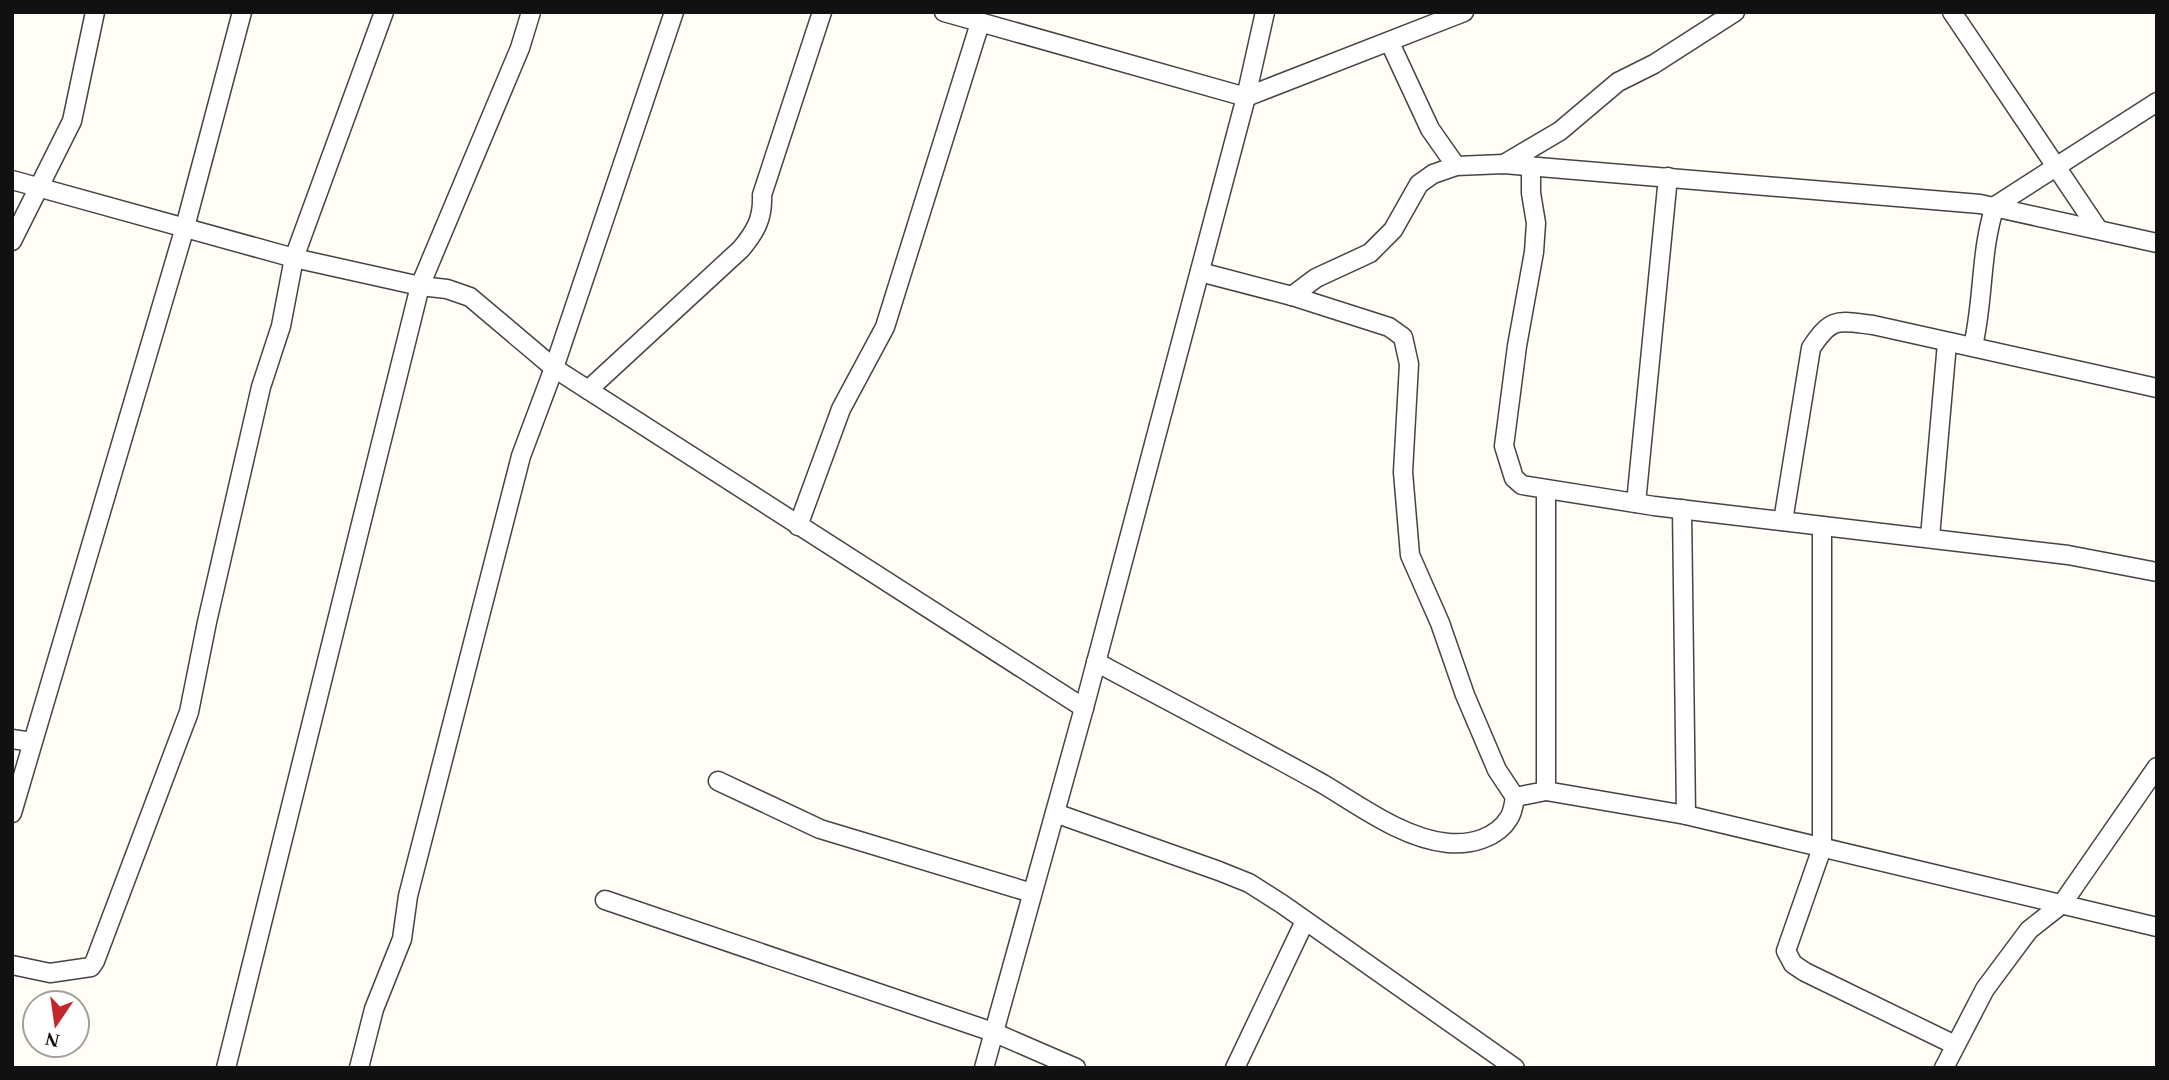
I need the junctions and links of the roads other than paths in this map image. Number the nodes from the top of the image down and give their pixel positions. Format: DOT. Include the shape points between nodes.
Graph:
graph roads {
  1 [pos="95,12"];
  2 [pos="242,12"];
  3 [pos="384,12"];
  4 [pos="531,12"];
  5 [pos="674,12"];
  6 [pos="822,12"];
  7 [pos="944,12"];
  8 [pos="1265,12"];
  9 [pos="1464,12"];
  10 [pos="1735,12"];
  11 [pos="1952,12"];
  12 [pos="1432,20"];
  13 [pos="981,23"];
  14 [pos="1390,43"];
  15 [pos="1247,97"];
  16 [pos="2157,102"];
  17 [pos="1504,164"];
  18 [pos="1456,166"];
  19 [pos="1531,166"];
  20 [pos="2056,166"];
  21 [pos="1668,177"];
  22 [pos="12,180"];
  23 [pos="40,188"];
  24 [pos="1995,206"];
  25 [pos="185,227"];
  26 [pos="2098,229"];
  27 [pos="12,241"];
  28 [pos="2157,243"];
  29 [pos="294,258"];
  30 [pos="1200,272"];
  31 [pos="420,286"];
  32 [pos="1292,296"];
  33 [pos="1947,342"];
  34 [pos="1973,346"];
  35 [pos="554,368"];
  36 [pos="2157,388"];
  37 [pos="589,390"];
  38 [pos="1546,490"];
  39 [pos="1636,503"];
  40 [pos="1682,509"];
  41 [pos="1783,521"];
  42 [pos="798,526"];
  43 [pos="1822,526"];
  44 [pos="1930,537"];
  45 [pos="2157,572"];
  46 [pos="1096,662"];
  47 [pos="1084,708"];
  48 [pos="12,739"];
  49 [pos="32,741"];
  50 [pos="2157,767"];
  51 [pos="718,781"];
  52 [pos="1546,791"];
  53 [pos="1515,797"];
  54 [pos="12,813"];
  55 [pos="1055,813"];
  56 [pos="1686,816"];
  57 [pos="1822,848"];
  58 [pos="1032,893"];
  59 [pos="606,900"];
  60 [pos="2062,904"];
  61 [pos="1305,921"];
  62 [pos="2157,927"];
  63 [pos="12,965"];
  64 [pos="993,1032"];
  65 [pos="1955,1045"];
  66 [pos="226,1068"];
  67 [pos="359,1068"];
  68 [pos="984,1068"];
  69 [pos="1076,1068"];
  70 [pos="1236,1068"];
  71 [pos="1515,1068"];
  72 [pos="1944,1068"];
  1 -- 23 [label="street" via="72,121"];
  2 -- 25 [label="street"];
  3 -- 29 [label="street"];
  4 -- 31 [label="street"];
  5 -- 35 [label="street"];
  6 -- 37 [label="street" via="762,195 763,212 755,232"];
  7 -- 13 [label="street"];
  8 -- 15 [label="street"];
  9 -- 12 [label="street"];
  10 -- 17 [label="street" via="1618,82 1560,131"];
  11 -- 20 [label="street"];
  12 -- 14 [label="street"];
  13 -- 15 [label="street"];
  13 -- 42 [label="street" via="885,327 841,409"];
  14 -- 15 [label="street"];
  14 -- 18 [label="street" via="1430,129"];
  15 -- 30 [label="street"];
  16 -- 20 [label="street"];
  17 -- 18 [label="street"];
  17 -- 19 [label="street"];
  18 -- 32 [label="street" via="1419,184 1393,230 1370,253 1317,278"];
  19 -- 21 [label="street"];
  19 -- 38 [label="street" via="1534,252 1504,446 1514,478 1522,485"];
  20 -- 24 [label="street"];
  20 -- 26 [label="street"];
  21 -- 24 [label="street"];
  21 -- 39 [label="street"];
  22 -- 23 [label="street"];
  23 -- 25 [label="street"];
  23 -- 27 [label="street"];
  24 -- 26 [label="street"];
  24 -- 34 [label="street"];
  25 -- 29 [label="street"];
  25 -- 49 [label="street"];
  26 -- 28 [label="street"];
  29 -- 31 [label="street"];
  29 -- 63 [label="street" via="206,621 189,712 95,961 91,967 50,973"];
  30 -- 32 [label="street"];
  30 -- 46 [label="street"];
  31 -- 35 [label="street" via="470,297"];
  31 -- 66 [label="street"];
  32 -- 53 [label="street" via="1389,327 1403,337 1409,364 1403,472 1410,555 1497,770"];
  33 -- 34 [label="street"];
  33 -- 41 [label="street" via="1840,321 1823,329 1811,348"];
  33 -- 44 [label="street"];
  34 -- 36 [label="street"];
  35 -- 37 [label="street"];
  35 -- 67 [label="street" via="521,456 408,896 402,939 374,1009"];
  37 -- 42 [label="street"];
  38 -- 39 [label="street"];
  38 -- 52 [label="street"];
  39 -- 40 [label="street"];
  40 -- 41 [label="street"];
  40 -- 56 [label="street"];
  41 -- 43 [label="street"];
  42 -- 47 [label="street"];
  43 -- 44 [label="street"];
  43 -- 57 [label="street"];
  44 -- 45 [label="street"];
  46 -- 47 [label="street"];
  46 -- 53 [label="street" via="1378,817 1421,836 1448,843 1475,842 1493,834 1510,817"];
  47 -- 55 [label="street"];
  48 -- 49 [label="street"];
  49 -- 54 [label="street"];
  50 -- 60 [label="street"];
  51 -- 58 [label="street" via="820,830"];
  52 -- 53 [label="street"];
  52 -- 56 [label="street"];
  55 -- 58 [label="street"];
  55 -- 61 [label="street" via="1249,883"];
  56 -- 57 [label="street"];
  57 -- 60 [label="street"];
  57 -- 65 [label="street" via="1786,951 1793,964"];
  58 -- 64 [label="street"];
  59 -- 64 [label="street"];
  60 -- 62 [label="street"];
  60 -- 65 [label="street" via="2022,937 1985,989"];
  61 -- 70 [label="street"];
  61 -- 71 [label="street"];
  64 -- 68 [label="street"];
  64 -- 69 [label="street"];
  65 -- 72 [label="street"];
}
